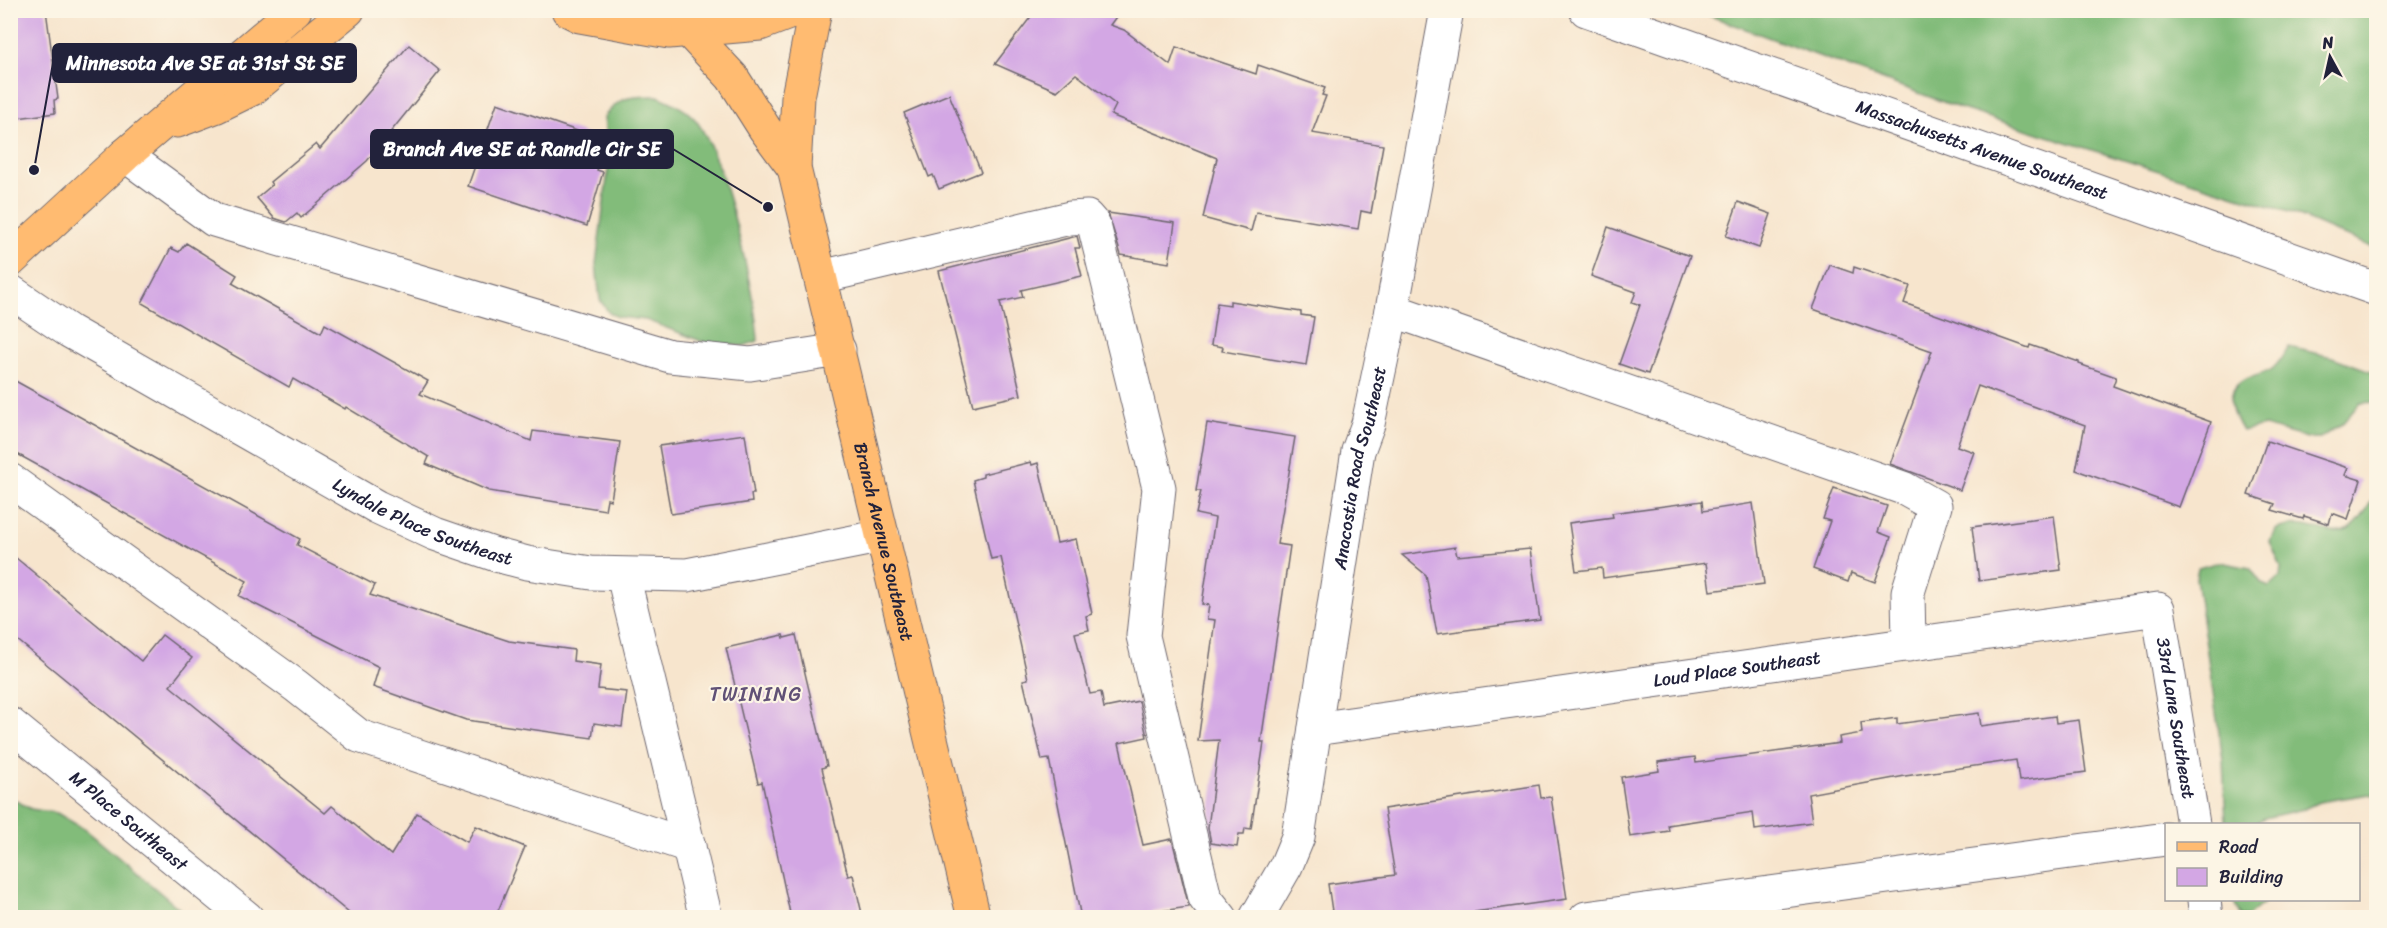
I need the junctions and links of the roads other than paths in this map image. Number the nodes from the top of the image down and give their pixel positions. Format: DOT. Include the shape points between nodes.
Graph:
graph roads {
  1 [pos="296,10"];
  2 [pos="348,10"];
  3 [pos="568,10"];
  4 [pos="797,10"];
  5 [pos="815,10"];
  6 [pos="1447,10"];
  7 [pos="1586,10"];
  8 [pos="688,31"];
  9 [pos="155,129"];
  10 [pos="125,155"];
  11 [pos="794,168"];
  12 [pos="10,261"];
  13 [pos="821,277"];
  14 [pos="2376,290"];
  15 [pos="10,291"];
  16 [pos="1392,310"];
  17 [pos="839,350"];
  18 [pos="10,480"];
  19 [pos="883,537"];
  20 [pos="623,575"];
  21 [pos="2158,609"];
  22 [pos="1909,645"];
  23 [pos="10,724"];
  24 [pos="1315,729"];
  25 [pos="2193,823"];
  26 [pos="2165,839"];
  27 [pos="689,846"];
  28 [pos="2204,901"];
  29 [pos="247,918"];
  30 [pos="706,918"];
  31 [pos="974,918"];
  32 [pos="1221,918"];
  33 [pos="1256,918"];
  34 [pos="1586,918"];
  35 [pos="2206,918"];
  1 -- 9 [label="main road"];
  2 -- 9 [label="main road" via="252,88"];
  3 -- 8 [label="main road" via="580,16 669,33"];
  4 -- 8 [label="main road" via="760,24"];
  5 -- 11 [label="main road, Branch Avenue Southeast" via="798,97"];
  6 -- 16 [label="street, Anacostia Road Southeast"];
  7 -- 14 [label="street, Massachusetts Avenue Southeast"];
  8 -- 11 [label="main road, Branch Avenue Southeast" via="732,77"];
  9 -- 10 [label="main road"];
  10 -- 12 [label="main road"];
  10 -- 17 [label="street" via="214,220 670,356 750,364"];
  11 -- 13 [label="main road, Branch Avenue Southeast"];
  13 -- 17 [label="main road, Branch Avenue Southeast"];
  13 -- 32 [label="street" via="1070,218 1087,217 1094,225 1159,488 1143,636 1205,898"];
  15 -- 20 [label="street, Lyndale Place Southeast" via="69,331 406,522 466,546 527,563"];
  16 -- 22 [label="street" via="1903,488 1935,506 1908,592"];
  16 -- 24 [label="street, Anacostia Road Southeast" via="1368,424 1358,451"];
  17 -- 19 [label="main road, Branch Avenue Southeast"];
  18 -- 27 [label="street" via="296,686 359,736"];
  19 -- 20 [label="street, Lyndale Place Southeast" via="687,575"];
  19 -- 31 [label="main road, Branch Avenue Southeast"];
  20 -- 27 [label="street"];
  21 -- 22 [label="street, Loud Place Southeast"];
  21 -- 25 [label="street, 33rd Lane Southeast"];
  22 -- 24 [label="street, Loud Place Southeast"];
  23 -- 29 [label="street, M Place Southeast"];
  24 -- 33 [label="street, Anacostia Road Southeast" via="1298,837"];
  26 -- 34 [label="street"];
  27 -- 30 [label="street"];
  28 -- 35 [label="street"];
}
